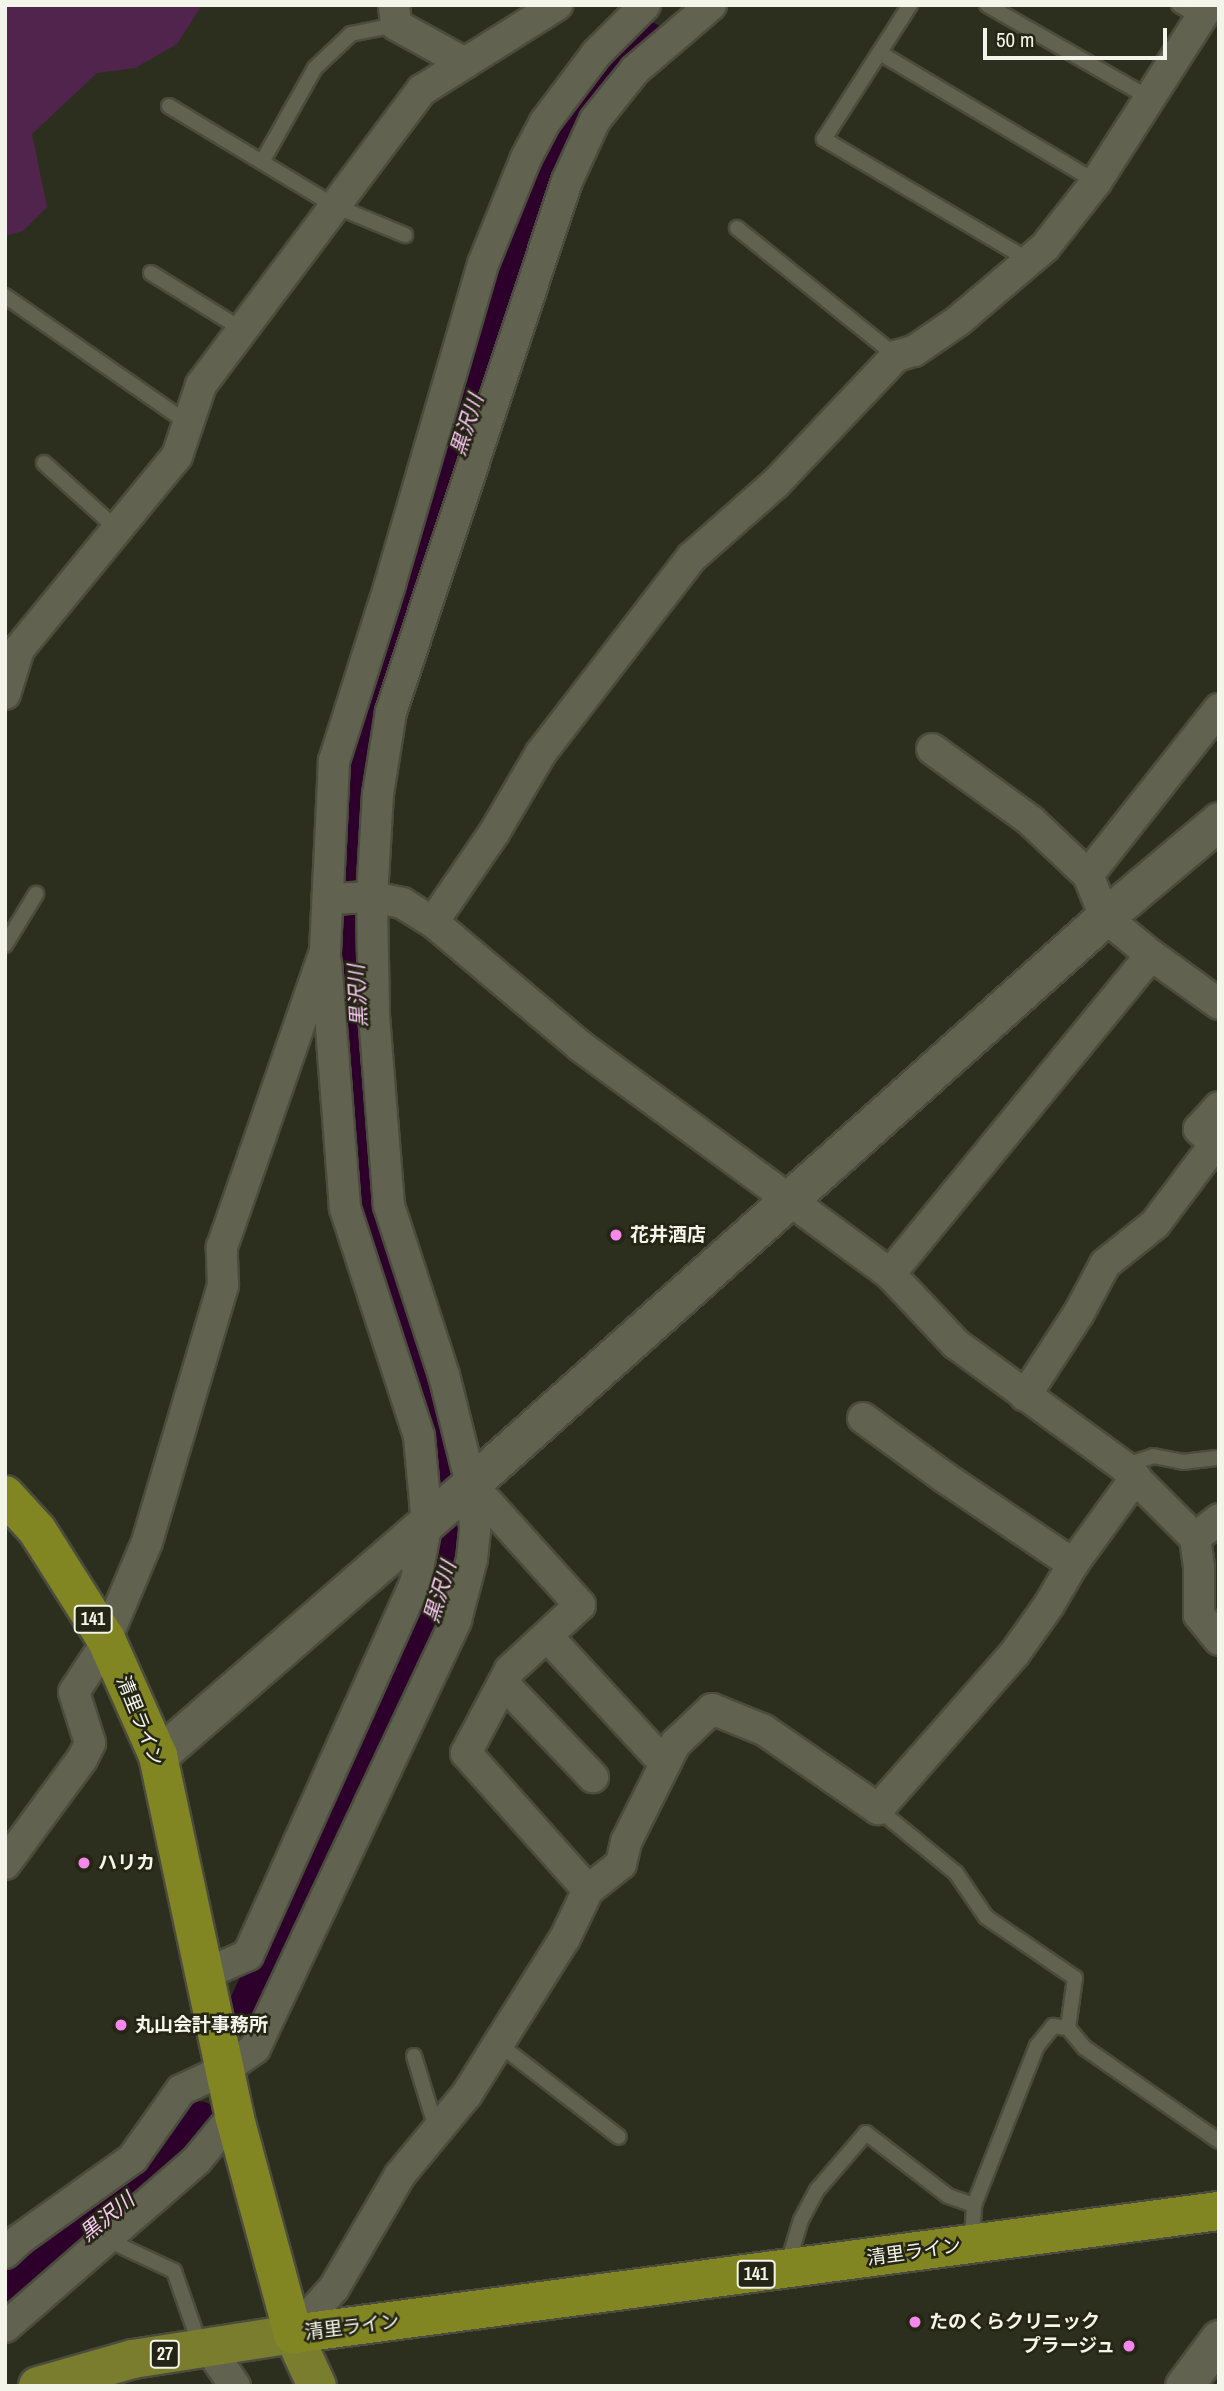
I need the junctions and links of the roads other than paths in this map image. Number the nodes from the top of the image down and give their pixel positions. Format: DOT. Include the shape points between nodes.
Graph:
graph roads {
  1 [pos="557,5"];
  2 [pos="645,5"];
  3 [pos="711,5"];
  4 [pos="910,5"];
  5 [pos="987,5"];
  6 [pos="1197,10"];
  7 [pos="395,15"];
  8 [pos="880,52"];
  9 [pos="464,64"];
  10 [pos="1151,99"];
  11 [pos="169,106"];
  12 [pos="262,162"];
  13 [pos="1096,182"];
  14 [pos="335,206"];
  15 [pos="737,228"];
  16 [pos="405,235"];
  17 [pos="1029,260"];
  18 [pos="150,273"];
  19 [pos="5,296"];
  20 [pos="243,330"];
  21 [pos="896,356"];
  22 [pos="188,423"];
  23 [pos="44,463"];
  24 [pos="117,529"];
  25 [pos="410,591"];
  26 [pos="5,694"];
  27 [pos="1219,709"];
  28 [pos="932,749"];
  29 [pos="1219,821"];
  30 [pos="1088,875"];
  31 [pos="36,894"];
  32 [pos="350,898"];
  33 [pos="1105,917"];
  34 [pos="433,922"];
  35 [pos="5,945"];
  36 [pos="325,952"];
  37 [pos="1151,955"];
  38 [pos="1219,1004"];
  39 [pos="1219,1107"];
  40 [pos="381,1110"];
  41 [pos="337,1113"];
  42 [pos="1217,1146"];
  43 [pos="791,1198"];
  44 [pos="890,1274"];
  45 [pos="399,1304"];
  46 [pos="1025,1396"];
  47 [pos="863,1418"];
  48 [pos="1216,1458"];
  49 [pos="1129,1472"];
  50 [pos="471,1484"];
  51 [pos="5,1495"];
  52 [pos="1219,1519"];
  53 [pos="427,1523"];
  54 [pos="1195,1538"];
  55 [pos="1073,1564"];
  56 [pos="547,1636"];
  57 [pos="106,1639"];
  58 [pos="1219,1640"];
  59 [pos="504,1684"];
  60 [pos="158,1756"];
  61 [pos="665,1764"];
  62 [pos="356,1772"];
  63 [pos="593,1777"];
  64 [pos="878,1809"];
  65 [pos="5,1864"];
  66 [pos="588,1890"];
  67 [pos="203,1975"];
  68 [pos="1069,2028"];
  69 [pos="500,2045"];
  70 [pos="414,2056"];
  71 [pos="224,2070"];
  72 [pos="234,2115"];
  73 [pos="437,2131"];
  74 [pos="619,2137"];
  75 [pos="1219,2141"];
  76 [pos="974,2205"];
  77 [pos="1219,2211"];
  78 [pos="106,2239"];
  79 [pos="971,2245"];
  80 [pos="5,2253"];
  81 [pos="787,2270"];
  82 [pos="5,2327"];
  83 [pos="293,2334"];
  84 [pos="1219,2339"];
  85 [pos="205,2348"];
  86 [pos="38,2386"];
  87 [pos="235,2386"];
  88 [pos="317,2386"];
  89 [pos="1184,2386"];
  1 -- 9 [label="street"];
  2 -- 25 [label="street" via="597,53 545,122 483,264"];
  3 -- 25 [label="street" via="635,70 589,132"];
  4 -- 8 [label="lane"];
  5 -- 10 [label="lane"];
  6 -- 10 [label="street"];
  7 -- 9 [label="street"];
  7 -- 12 [label="lane" via="351,34 315,68"];
  8 -- 13 [label="lane"];
  8 -- 17 [label="lane" via="824,139"];
  9 -- 14 [label="street" via="422,90"];
  10 -- 13 [label="street"];
  11 -- 12 [label="lane"];
  12 -- 14 [label="lane"];
  13 -- 17 [label="street" via="1045,247"];
  14 -- 16 [label="lane"];
  14 -- 20 [label="street"];
  15 -- 21 [label="lane"];
  17 -- 21 [label="street" via="958,321 914,351"];
  18 -- 20 [label="lane"];
  19 -- 22 [label="lane"];
  20 -- 22 [label="street" via="201,385"];
  21 -- 34 [label="street" via="776,483 692,556 541,753"];
  22 -- 24 [label="street" via="177,456"];
  23 -- 24 [label="lane"];
  24 -- 26 [label="street" via="19,649"];
  25 -- 32 [label="street" via="378,794"];
  25 -- 32 [label="street" via="334,761"];
  27 -- 30 [label="street"];
  28 -- 30 [label="street" via="1031,821"];
  29 -- 33 [label="street"];
  30 -- 33 [label="street"];
  31 -- 35 [label="lane"];
  32 -- 34 [label="street" via="402,903"];
  32 -- 36 [label="street"];
  32 -- 40 [label="street" via="374,1016"];
  33 -- 37 [label="street"];
  33 -- 43 [label="street"];
  34 -- 43 [label="street" via="580,1046"];
  36 -- 41 [label="street"];
  36 -- 57 [label="street" via="222,1247 223,1285 146,1542"];
  37 -- 38 [label="street"];
  37 -- 44 [label="street"];
  39 -- 42 [label="street" via="1199,1129"];
  40 -- 41 [label="street"];
  40 -- 45 [label="street"];
  41 -- 45 [label="street" via="345,1208"];
  42 -- 46 [label="street" via="1155,1224 1105,1264"];
  43 -- 44 [label="street"];
  43 -- 50 [label="street"];
  44 -- 46 [label="street" via="956,1344"];
  45 -- 50 [label="street" via="444,1375"];
  45 -- 53 [label="street"];
  46 -- 49 [label="street"];
  47 -- 55 [label="street"];
  48 -- 49 [label="lane" via="1183,1462 1153,1456"];
  49 -- 54 [label="street"];
  49 -- 55 [label="street"];
  50 -- 53 [label="street"];
  50 -- 56 [label="street" via="580,1605"];
  50 -- 62 [label="street" via="472,1559 456,1620"];
  51 -- 57 [label="highway, 清里ライン / 141" via="37,1530"];
  52 -- 54 [label="street"];
  53 -- 60 [label="street"];
  53 -- 62 [label="street" via="415,1584"];
  54 -- 58 [label="street" via="1199,1615"];
  55 -- 64 [label="street" via="1015,1653"];
  56 -- 59 [label="street" via="510,1670"];
  56 -- 61 [label="street"];
  57 -- 60 [label="highway, 清里ライン / 141"];
  57 -- 65 [label="street" via="74,1692 90,1743"];
  59 -- 63 [label="street"];
  59 -- 66 [label="street" via="466,1753"];
  60 -- 67 [label="highway, 清里ライン / 141"];
  61 -- 64 [label="street" via="675,1744 712,1709 764,1730"];
  61 -- 66 [label="street" via="626,1842 621,1864"];
  62 -- 67 [label="street" via="248,1955"];
  62 -- 71 [label="street" via="255,2048"];
  64 -- 68 [label="lane" via="956,1873 986,1917 1075,1978"];
  66 -- 69 [label="street" via="565,1938"];
  67 -- 71 [label="highway, 清里ライン / 141"];
  68 -- 75 [label="lane" via="1085,2048"];
  68 -- 76 [label="lane" via="1053,2026 1037,2046"];
  69 -- 73 [label="street"];
  69 -- 74 [label="lane"];
  70 -- 73 [label="lane"];
  71 -- 72 [label="highway, 清里ライン / 141"];
  71 -- 80 [label="street" via="181,2090 133,2158"];
  72 -- 78 [label="street" via="197,2160"];
  72 -- 83 [label="highway, 清里ライン / 141"];
  73 -- 83 [label="street" via="400,2175 334,2288"];
  76 -- 79 [label="lane"];
  76 -- 81 [label="lane" via="948,2196 866,2133 817,2190 801,2220"];
  77 -- 79 [label="highway, 清里ライン / 141"];
  78 -- 82 [label="street"];
  78 -- 85 [label="lane" via="174,2271"];
  79 -- 81 [label="highway, 清里ライン / 141"];
  81 -- 83 [label="highway, 清里ライン / 141"];
  83 -- 85 [label="main road, 27"];
  83 -- 88 [label="main road"];
  84 -- 89 [label="street"];
  85 -- 86 [label="main road, 27" via="133,2359"];
  85 -- 87 [label="street"];
}
